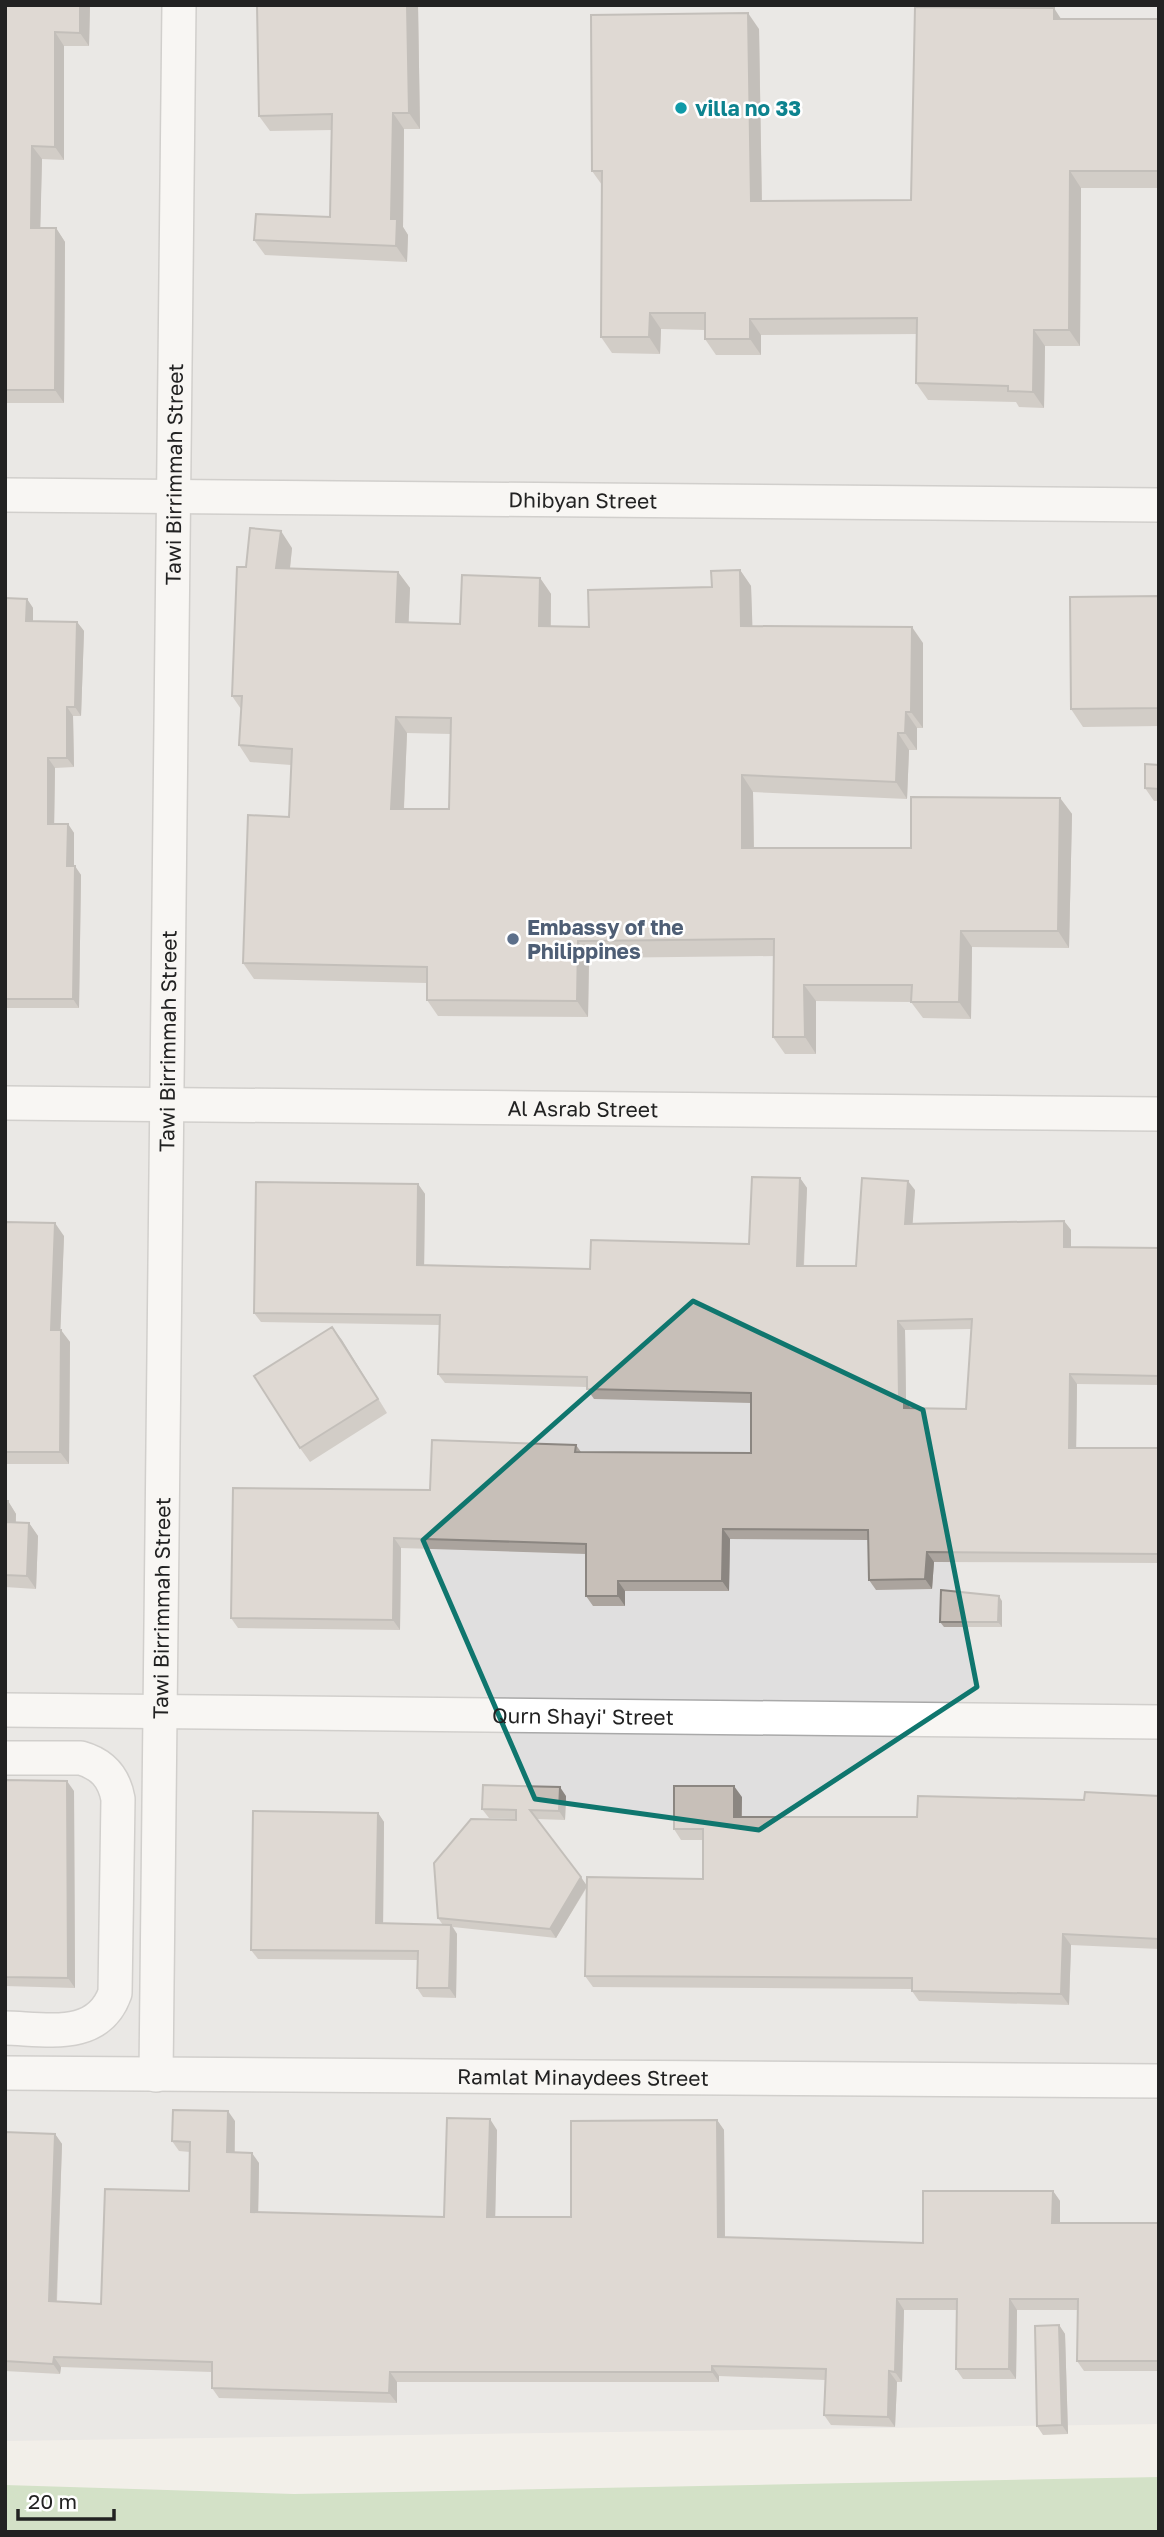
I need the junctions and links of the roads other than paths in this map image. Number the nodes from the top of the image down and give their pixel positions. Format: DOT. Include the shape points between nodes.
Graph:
graph roads {
  1 [pos="179,5"];
  2 [pos="5,495"];
  3 [pos="173,496"];
  4 [pos="1159,505"];
  5 [pos="5,1104"];
  6 [pos="167,1105"];
  7 [pos="1159,1114"];
  8 [pos="5,1710"];
  9 [pos="160,1712"];
  10 [pos="1159,1722"];
  11 [pos="5,1758"];
  12 [pos="116,1898"];
  13 [pos="158,1898"];
  14 [pos="5,2028"];
  15 [pos="5,2073"];
  16 [pos="156,2075"];
  17 [pos="1159,2081"];
  1 -- 3 [label="street, Tawi Birrimmah Street"];
  2 -- 3 [label="street, Dhibyan Street"];
  3 -- 4 [label="street, Dhibyan Street"];
  3 -- 6 [label="street, Tawi Birrimmah Street"];
  5 -- 6 [label="street, Al Asrab Street"];
  6 -- 7 [label="street, Al Asrab Street"];
  6 -- 9 [label="street, Tawi Birrimmah Street"];
  8 -- 9 [label="street, Qurn Shayi' Street"];
  9 -- 10 [label="street, Qurn Shayi' Street"];
  9 -- 13 [label="street, Tawi Birrimmah Street"];
  11 -- 12 [label="street" via="80,1758 110,1777 118,1799"];
  12 -- 13 [label="street"];
  12 -- 14 [label="street" via="116,1993 104,2015 83,2028"];
  13 -- 16 [label="street, Tawi Birrimmah Street"];
  15 -- 16 [label="street, Ramlat Minaydees Street"];
  16 -- 17 [label="street, Ramlat Minaydees Street"];
}
